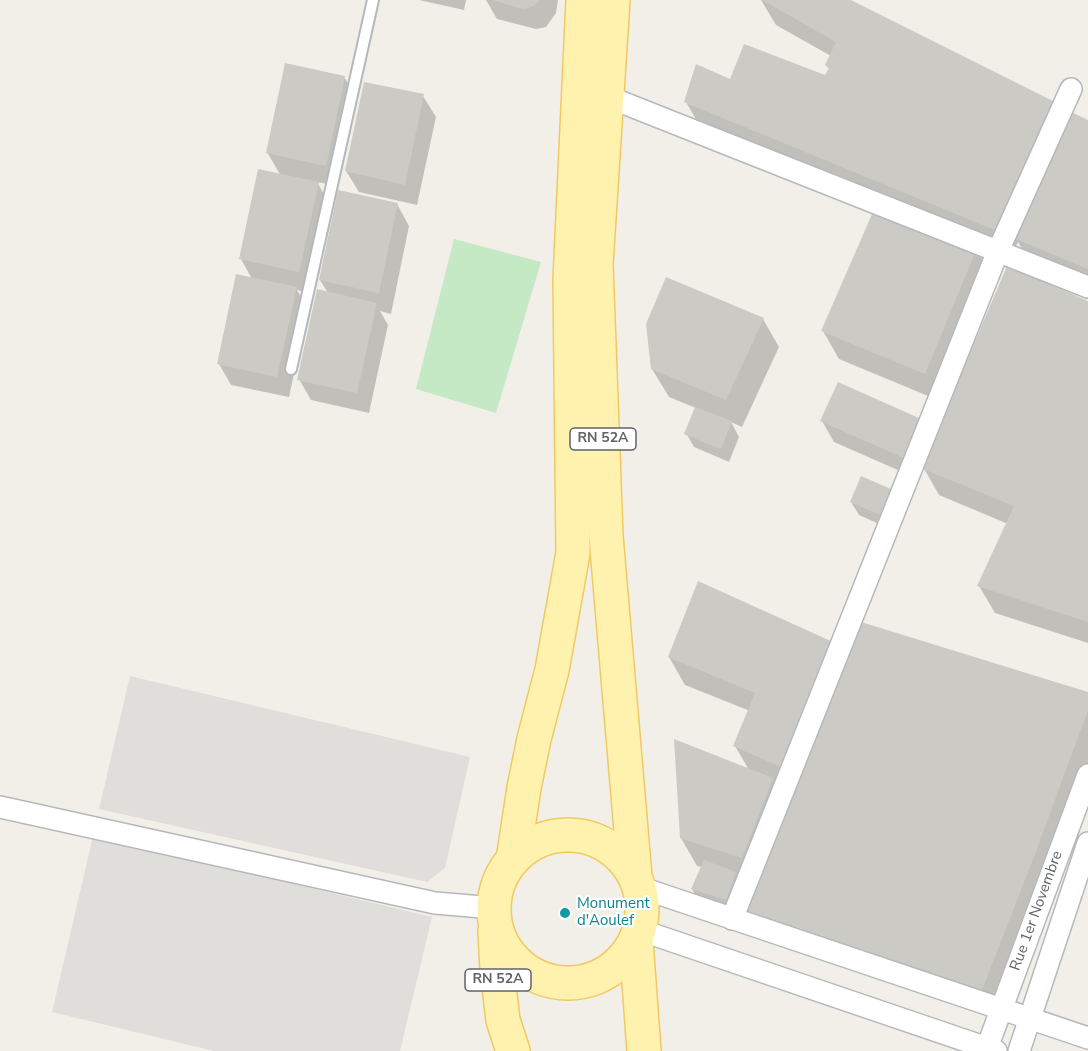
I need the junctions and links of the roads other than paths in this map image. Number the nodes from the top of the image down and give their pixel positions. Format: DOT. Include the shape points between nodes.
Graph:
graph roads {
  1 [pos="373,0"];
  2 [pos="583,0"];
  3 [pos="613,0"];
  4 [pos="1071,89"];
  5 [pos="606,96"];
  6 [pos="998,251"];
  7 [pos="1088,287"];
  8 [pos="291,369"];
  9 [pos="1088,775"];
  10 [pos="0,807"];
  11 [pos="1088,843"];
  12 [pos="513,860"];
  13 [pos="637,882"];
  14 [pos="494,908"];
  15 [pos="732,920"];
  16 [pos="638,935"];
  17 [pos="1001,1009"];
  18 [pos="1029,1019"];
  19 [pos="1088,1038"];
  20 [pos="992,1049"];
  21 [pos="513,1051"];
  22 [pos="644,1051"];
  23 [pos="1019,1051"];
  1 -- 8 [label="lane"];
  2 -- 12 [label="main road, RN 52A" via="570,280 573,553 552,670 524,788"];
  3 -- 5 [label="main road, RN 52A"];
  4 -- 6 [label="street"];
  5 -- 6 [label="street"];
  5 -- 13 [label="main road, RN 52A" via="596,264 606,536"];
  6 -- 7 [label="street"];
  6 -- 15 [label="street"];
  9 -- 17 [label="street, Rue 1er Novembre"];
  10 -- 14 [label="street" via="435,903"];
  11 -- 18 [label="street, Rue 1er Novembre"];
  12 -- 13 [label="main road" via="539,841 570,835 586,837 615,852"];
  12 -- 14 [label="main road" via="502,874"];
  13 -- 15 [label="street"];
  13 -- 16 [label="main road" via="642,901"];
  14 -- 16 [label="main road" via="496,926 513,958 527,971 561,983 597,978 613,969"];
  14 -- 21 [label="main road, RN 52A" via="496,970 503,1020"];
  15 -- 17 [label="street"];
  16 -- 20 [label="street"];
  16 -- 22 [label="main road"];
  17 -- 18 [label="street"];
  17 -- 20 [label="street, Rue 1er Novembre"];
  18 -- 19 [label="street"];
  18 -- 23 [label="street, Rue 1er Novembre"];
}
